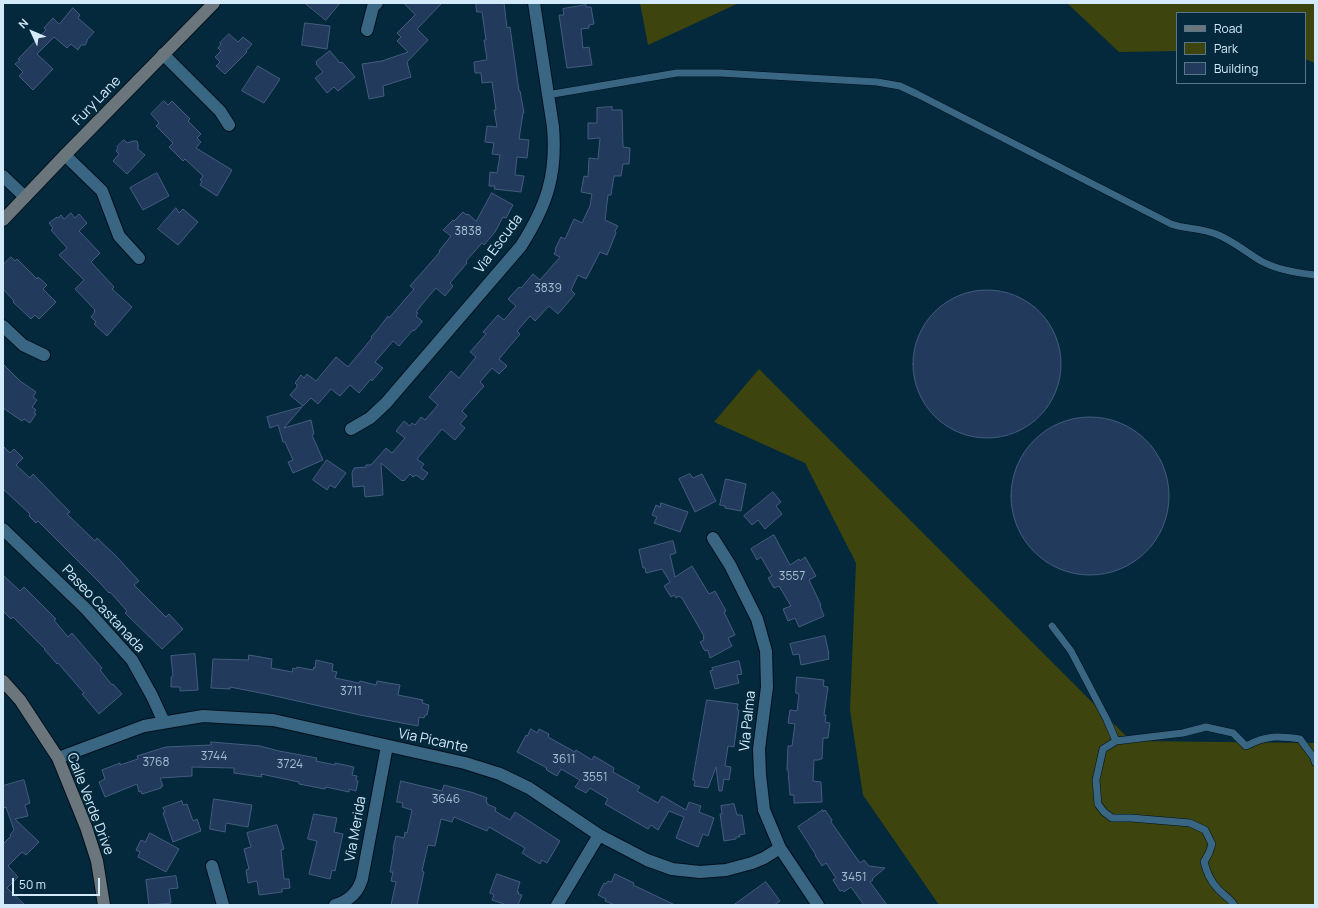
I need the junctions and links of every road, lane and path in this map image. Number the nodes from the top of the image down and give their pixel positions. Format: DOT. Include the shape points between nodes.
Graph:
graph roads {
  1 [pos="214,3"];
  2 [pos="377,3"];
  3 [pos="534,3"];
  4 [pos="368,30"];
  5 [pos="163,54"];
  6 [pos="547,95"];
  7 [pos="229,125"];
  8 [pos="65,155"];
  9 [pos="3,176"];
  10 [pos="26,197"];
  11 [pos="3,220"];
  12 [pos="139,258"];
  13 [pos="1315,275"];
  14 [pos="3,326"];
  15 [pos="44,355"];
  16 [pos="351,429"];
  17 [pos="3,530"];
  18 [pos="713,538"];
  19 [pos="1052,626"];
  20 [pos="3,681"];
  21 [pos="164,722"];
  22 [pos="1116,741"];
  23 [pos="387,746"];
  24 [pos="58,758"];
  25 [pos="1315,762"];
  26 [pos="599,835"];
  27 [pos="780,848"];
  28 [pos="212,866"];
  29 [pos="104,905"];
  30 [pos="223,905"];
  31 [pos="335,905"];
  32 [pos="557,905"];
  33 [pos="818,905"];
  34 [pos="1234,905"];
  1 -- 5 [label="main road, Fury Lane"];
  2 -- 4 [label="street" via="373,7"];
  3 -- 6 [label="street, Via Escuda"];
  5 -- 7 [label="street" via="220,111"];
  5 -- 8 [label="main road, Fury Lane"];
  6 -- 13 [label="lane" via="692,72 877,82 900,86 1171,224 1216,234 1276,268"];
  6 -- 16 [label="street, Via Escuda" via="553,127 552,175 538,218 521,246 386,403 370,418"];
  8 -- 10 [label="main road, Fury Lane"];
  8 -- 12 [label="street" via="102,191 119,236"];
  9 -- 10 [label="street"];
  10 -- 11 [label="main road, Fury Lane"];
  14 -- 15 [label="street" via="23,345"];
  17 -- 21 [label="street, Paseo Castanada" via="86,609 132,660"];
  18 -- 27 [label="street, Via Palma" via="730,565 757,619 766,651 767,687 759,749 760,776 764,810"];
  19 -- 22 [label="lane" via="1071,651"];
  20 -- 24 [label="main road, Calle Verde Drive" via="24,706"];
  21 -- 23 [label="street, Via Picante" via="203,716 273,720"];
  21 -- 24 [label="street, Via Picante" via="144,726"];
  22 -- 25 [label="lane" via="1183,733 1206,727 1233,733 1246,746 1259,739 1279,736 1300,739"];
  22 -- 34 [label="lane" via="1103,749 1096,780 1098,804 1112,818 1190,823 1205,830 1212,844 1204,862 1208,875"];
  23 -- 26 [label="street, Via Picante" via="465,763 500,774 529,788"];
  23 -- 31 [label="street, Via Merida" via="362,879 354,894"];
  24 -- 29 [label="main road, Calle Verde Drive" via="97,860"];
  26 -- 27 [label="street, Via Picante" via="653,863 693,872 739,868"];
  26 -- 32 [label="street"];
  27 -- 33 [label="street, Via Palma"];
  28 -- 30 [label="street"];
}
